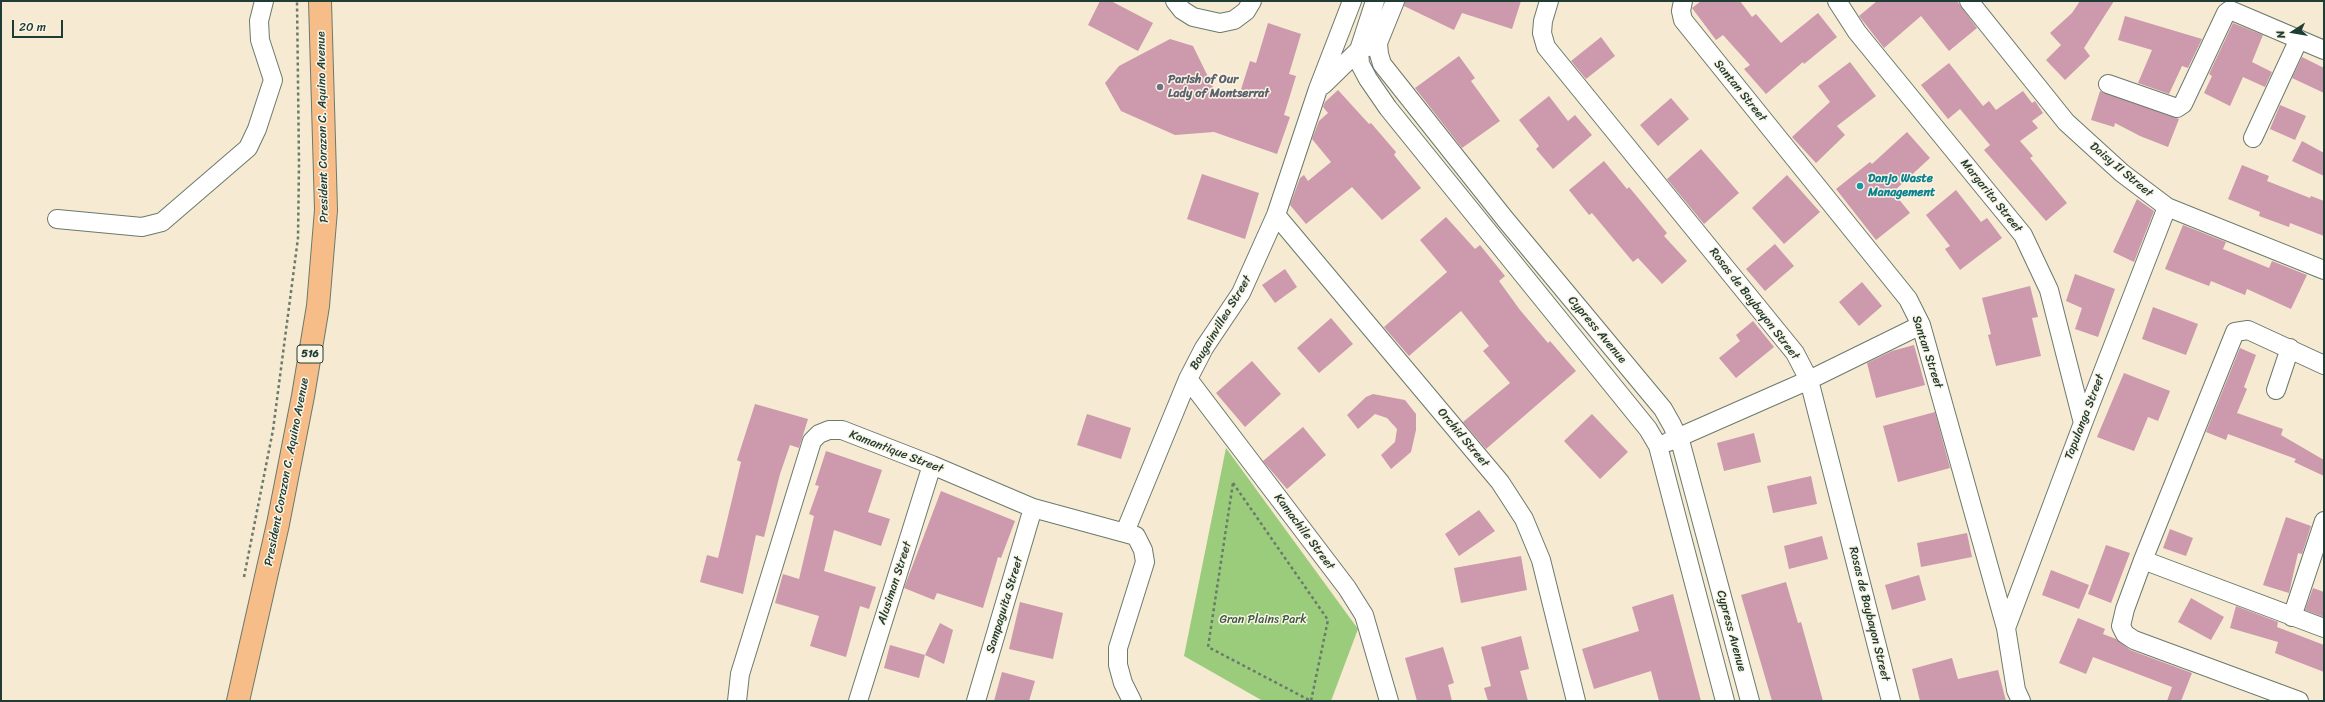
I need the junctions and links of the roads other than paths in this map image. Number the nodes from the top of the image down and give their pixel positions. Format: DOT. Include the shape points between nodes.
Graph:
graph roads {
  1 [pos="264,1"];
  2 [pos="320,1"];
  3 [pos="1175,1"];
  4 [pos="1252,1"];
  5 [pos="1352,1"];
  6 [pos="1375,1"];
  7 [pos="1395,1"];
  8 [pos="1549,1"];
  9 [pos="1683,1"];
  10 [pos="1837,1"];
  11 [pos="1969,1"];
  12 [pos="2299,39"];
  13 [pos="1378,43"];
  14 [pos="2323,47"];
  15 [pos="1359,50"];
  16 [pos="2108,84"];
  17 [pos="1318,89"];
  18 [pos="2253,138"];
  19 [pos="2168,207"];
  20 [pos="1276,215"];
  21 [pos="57,219"];
  22 [pos="1506,219"];
  23 [pos="1490,233"];
  24 [pos="2324,270"];
  25 [pos="1921,325"];
  26 [pos="2290,348"];
  27 [pos="2324,365"];
  28 [pos="1188,379"];
  29 [pos="1809,380"];
  30 [pos="2276,390"];
  31 [pos="2082,423"];
  32 [pos="1678,438"];
  33 [pos="1658,446"];
  34 [pos="932,465"];
  35 [pos="1033,508"];
  36 [pos="2324,521"];
  37 [pos="1125,532"];
  38 [pos="2143,560"];
  39 [pos="2292,617"];
  40 [pos="2006,628"];
  41 [pos="2324,628"];
  42 [pos="238,701"];
  43 [pos="737,701"];
  44 [pos="858,701"];
  45 [pos="976,701"];
  46 [pos="1132,701"];
  47 [pos="1389,701"];
  48 [pos="1576,701"];
  49 [pos="1725,701"];
  50 [pos="1750,701"];
  51 [pos="1891,701"];
  52 [pos="2021,701"];
  53 [pos="2299,701"];
  1 -- 21 [label="street" via="259,21 260,40 273,80 258,129 248,148 162,222 142,226"];
  2 -- 42 [label="main road, President Corazon C. Aquino Avenue / 516" via="326,210 318,306 278,524"];
  3 -- 4 [label="street" via="1193,18 1220,23 1234,20 1246,11"];
  5 -- 17 [label="street, Bougainvillea Street"];
  6 -- 15 [label="street"];
  7 -- 13 [label="street"];
  8 -- 29 [label="street, Rosas de Baybayon Street" via="1542,33 1546,47 1795,353"];
  9 -- 25 [label="street, Santan Street" via="1683,20 1908,299"];
  10 -- 31 [label="street, Margarita Street" via="1857,32 2023,235 2048,290"];
  11 -- 19 [label="street, Daisy II Street" via="2066,122 2122,173"];
  12 -- 14 [label="street"];
  12 -- 16 [label="street" via="2230,10 2226,13 2183,104 2177,108"];
  12 -- 18 [label="street"];
  13 -- 15 [label="street"];
  13 -- 22 [label="street, Cypress Avenue" via="1382,64"];
  15 -- 17 [label="street, Bougainvillea Street"];
  15 -- 23 [label="street, Cypress Avenue" via="1360,64 1388,108"];
  17 -- 20 [label="street, Bougainvillea Street"];
  19 -- 24 [label="street, Daisy II Street"];
  19 -- 31 [label="street, Tapulanga Street"];
  20 -- 28 [label="street, Bougainvillea Street" via="1241,293 1204,348"];
  20 -- 48 [label="street, Orchid Street" via="1500,482 1524,519 1541,560"];
  22 -- 23 [label="street"];
  22 -- 32 [label="street, Cypress Avenue" via="1663,409"];
  23 -- 33 [label="street, Cypress Avenue" via="1648,429"];
  25 -- 29 [label="street"];
  25 -- 40 [label="street, Santan Street"];
  26 -- 27 [label="street"];
  26 -- 30 [label="street"];
  26 -- 38 [label="street" via="2248,330 2235,332"];
  28 -- 37 [label="street, Bougainvillea Street"];
  28 -- 47 [label="street, Kamachile Street" via="1347,588 1364,615"];
  29 -- 32 [label="street"];
  29 -- 51 [label="street, Rosas de Baybayon Street"];
  31 -- 40 [label="street, Tapulanga Street"];
  32 -- 33 [label="street"];
  32 -- 50 [label="street, Cypress Avenue"];
  33 -- 49 [label="street, Cypress Avenue"];
  34 -- 35 [label="street, Kamantique Street"];
  34 -- 43 [label="street, Kamantique Street" via="842,430 828,430 818,434 812,441 740,674"];
  34 -- 44 [label="street, Alusiman Street"];
  35 -- 37 [label="street, Kamantique Street"];
  35 -- 45 [label="street, Sampaguita Street"];
  36 -- 39 [label="street"];
  37 -- 46 [label="street" via="1136,536 1140,542 1145,562 1118,648 1118,666"];
  38 -- 39 [label="street"];
  38 -- 53 [label="street" via="2125,609 2121,626 2125,634"];
  39 -- 41 [label="street"];
  40 -- 52 [label="street, Santan Street" via="2016,690"];
}
